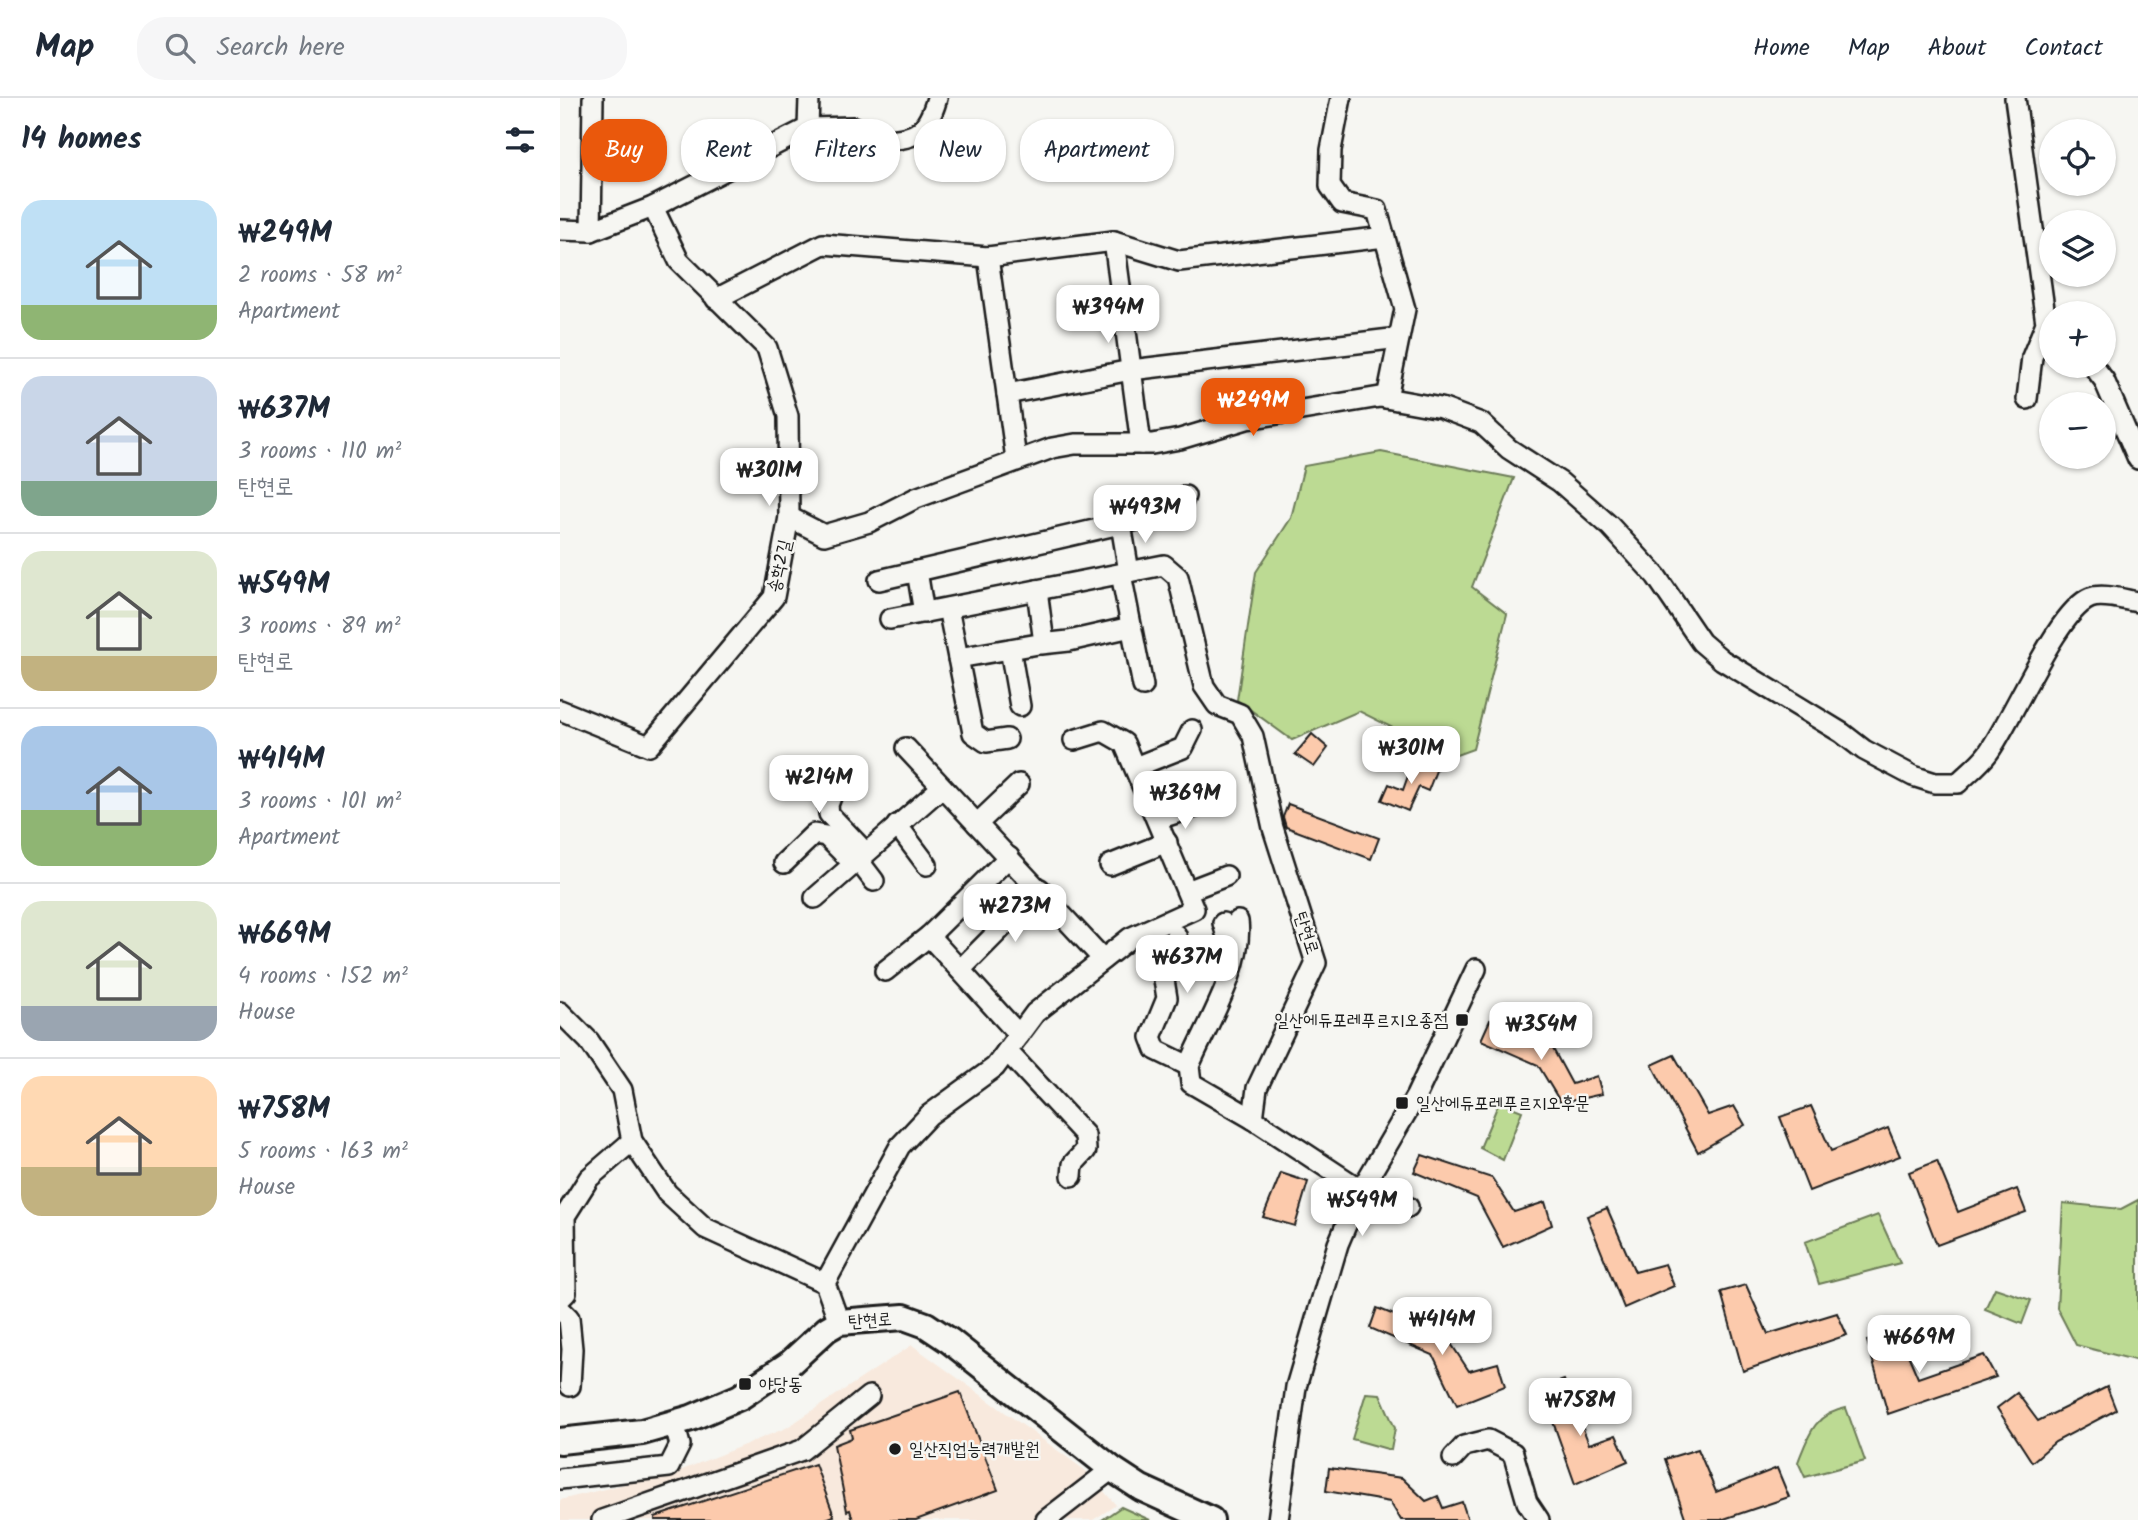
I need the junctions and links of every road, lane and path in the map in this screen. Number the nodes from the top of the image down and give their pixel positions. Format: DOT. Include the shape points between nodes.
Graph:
graph roads {
  1 [pos="593,98"];
  2 [pos="810,98"];
  3 [pos="937,98"];
  4 [pos="1341,98"];
  5 [pos="2015,98"];
  6 [pos="809,119"];
  7 [pos="790,137"];
  8 [pos="900,138"];
  9 [pos="653,207"];
  10 [pos="560,230"];
  11 [pos="591,231"];
  12 [pos="1385,237"];
  13 [pos="1114,241"];
  14 [pos="988,257"];
  15 [pos="716,299"];
  16 [pos="2045,301"];
  17 [pos="1399,338"];
  18 [pos="2039,344"];
  19 [pos="1131,370"];
  20 [pos="2102,378"];
  21 [pos="1007,394"];
  22 [pos="1387,398"];
  23 [pos="2026,399"];
  24 [pos="1141,444"];
  25 [pos="1016,459"];
  26 [pos="2138,459"];
  27 [pos="1185,496"];
  28 [pos="789,517"];
  29 [pos="1121,524"];
  30 [pos="918,571"];
  31 [pos="1125,573"];
  32 [pos="879,580"];
  33 [pos="1037,590"];
  34 [pos="2138,601"];
  35 [pos="948,608"];
  36 [pos="924,613"];
  37 [pos="890,619"];
  38 [pos="1131,627"];
  39 [pos="1041,644"];
  40 [pos="1010,649"];
  41 [pos="958,658"];
  42 [pos="1143,686"];
  43 [pos="1020,706"];
  44 [pos="560,710"];
  45 [pos="1192,730"];
  46 [pos="1007,739"];
  47 [pos="1074,740"];
  48 [pos="906,748"];
  49 [pos="1135,767"];
  50 [pos="1019,784"];
  51 [pos="942,787"];
  52 [pos="834,789"];
  53 [pos="1200,805"];
  54 [pos="1158,819"];
  55 [pos="977,824"];
  56 [pos="897,825"];
  57 [pos="1167,842"];
  58 [pos="1009,857"];
  59 [pos="859,859"];
  60 [pos="784,863"];
  61 [pos="927,865"];
  62 [pos="1110,865"];
  63 [pos="1226,876"];
  64 [pos="874,881"];
  65 [pos="1040,889"];
  66 [pos="1187,891"];
  67 [pos="815,898"];
  68 [pos="1230,922"];
  69 [pos="1176,935"];
  70 [pos="929,936"];
  71 [pos="1103,959"];
  72 [pos="960,970"];
  73 [pos="1476,970"];
  74 [pos="885,971"];
  75 [pos="560,1012"];
  76 [pos="1019,1035"];
  77 [pos="1007,1051"];
  78 [pos="1189,1066"];
  79 [pos="1253,1119"];
  80 [pos="632,1141"];
  81 [pos="1072,1176"];
  82 [pos="1361,1190"];
  83 [pos="1408,1208"];
  84 [pos="825,1283"];
  85 [pos="560,1299"];
  86 [pos="560,1309"];
  87 [pos="839,1322"];
  88 [pos="570,1387"];
  89 [pos="869,1396"];
  90 [pos="674,1423"];
  91 [pos="571,1440"];
  92 [pos="1453,1458"];
  93 [pos="1112,1469"];
  94 [pos="560,1479"];
  95 [pos="602,1520"];
  96 [pos="1046,1520"];
  97 [pos="1211,1520"];
  98 [pos="1278,1520"];
  99 [pos="1539,1520"];
  1 -- 11 [label="street"];
  2 -- 6 [label="street"];
  3 -- 8 [label="street" via="931,120 920,133"];
  4 -- 12 [label="street" via="1330,186 1342,203 1377,210"];
  5 -- 16 [label="street"];
  7 -- 9 [label="street"];
  9 -- 11 [label="street"];
  9 -- 15 [label="street, 송학2길" via="679,261"];
  10 -- 11 [label="street"];
  12 -- 13 [label="street" via="1180,261"];
  12 -- 17 [label="street" via="1405,309"];
  13 -- 14 [label="street"];
  13 -- 19 [label="street"];
  14 -- 15 [label="street" via="823,244"];
  14 -- 21 [label="street"];
  15 -- 28 [label="street, 송학2길" via="767,348 788,416"];
  17 -- 19 [label="street"];
  17 -- 22 [label="street"];
  18 -- 23 [label="street" via="2032,357"];
  19 -- 21 [label="street"];
  19 -- 24 [label="street"];
  20 -- 26 [label="street"];
  21 -- 25 [label="street"];
  22 -- 24 [label="street" via="1247,419 1180,439"];
  22 -- 34 [label="street" via="1441,408 1481,423 1509,449 1560,482 1609,526 1656,576 1701,642 1722,660 1864,750 1935,783 1958,783 1987,755 2058,630 2078,604 2094,597"];
  24 -- 25 [label="street" via="1076,444"];
  25 -- 28 [label="street" via="916,498 869,522 824,535"];
  27 -- 29 [label="street" via="1180,510"];
  28 -- 44 [label="street, 송학2길" via="774,597 649,746"];
  29 -- 30 [label="street"];
  29 -- 31 [label="street"];
  30 -- 32 [label="street"];
  30 -- 36 [label="street"];
  31 -- 33 [label="street"];
  31 -- 38 [label="street"];
  31 -- 79 [label="street, 탄현로" via="1164,565 1178,577 1204,686 1217,705 1240,714 1253,736 1273,828 1316,963 1257,1088"];
  33 -- 35 [label="street"];
  33 -- 39 [label="street" via="1045,643"];
  35 -- 36 [label="street"];
  35 -- 41 [label="street"];
  36 -- 37 [label="street"];
  38 -- 39 [label="street"];
  38 -- 42 [label="street"];
  39 -- 40 [label="street"];
  40 -- 41 [label="street"];
  40 -- 43 [label="street"];
  41 -- 46 [label="street" via="973,733 986,742"];
  45 -- 49 [label="street" via="1182,748"];
  47 -- 49 [label="street" via="1103,731 1124,743"];
  48 -- 51 [label="street"];
  49 -- 54 [label="street"];
  50 -- 55 [label="street"];
  51 -- 55 [label="street"];
  51 -- 56 [label="street"];
  52 -- 59 [label="street" via="829,814"];
  53 -- 54 [label="street"];
  54 -- 57 [label="street"];
  55 -- 58 [label="street"];
  56 -- 59 [label="street"];
  56 -- 61 [label="street"];
  57 -- 62 [label="street"];
  57 -- 66 [label="street"];
  58 -- 65 [label="street"];
  58 -- 70 [label="street"];
  59 -- 60 [label="street" via="826,836 814,834"];
  59 -- 64 [label="street"];
  59 -- 67 [label="street"];
  63 -- 66 [label="street"];
  65 -- 71 [label="street"];
  65 -- 72 [label="street"];
  66 -- 71 [label="street" via="1194,909 1130,938"];
  68 -- 78 [label="street" via="1240,940 1235,961"];
  69 -- 78 [label="street" via="1180,951 1164,980 1167,998 1151,1037 1156,1050"];
  70 -- 72 [label="street"];
  70 -- 74 [label="street"];
  71 -- 76 [label="street" via="1035,1013"];
  72 -- 76 [label="street"];
  73 -- 82 [label="street" via="1416,1096"];
  75 -- 80 [label="street" via="589,1041 622,1090"];
  76 -- 77 [label="street"];
  77 -- 81 [label="street" via="1085,1135 1086,1150 1073,1164"];
  77 -- 84 [label="street" via="995,1067 929,1115 900,1146"];
  78 -- 79 [label="street" via="1191,1083"];
  79 -- 82 [label="street"];
  80 -- 84 [label="street" via="667,1194 705,1228"];
  80 -- 85 [label="street" via="589,1178 565,1216 566,1293"];
  82 -- 83 [label="street"];
  82 -- 98 [label="street" via="1338,1244 1296,1387"];
  84 -- 87 [label="street"];
  86 -- 88 [label="street" via="569,1318"];
  87 -- 90 [label="main road, 탄현로" via="740,1397"];
  87 -- 93 [label="main road, 탄현로" via="904,1317 926,1325"];
  89 -- 95 [label="street" via="802,1450"];
  90 -- 91 [label="main road, 탄현로" via="642,1432"];
  90 -- 94 [label="street" via="680,1445 669,1467"];
  92 -- 99 [label="street" via="1464,1446 1488,1440 1513,1454 1527,1502"];
  93 -- 96 [label="street"];
  93 -- 97 [label="main road, 탄현로" via="1141,1488"];
}
